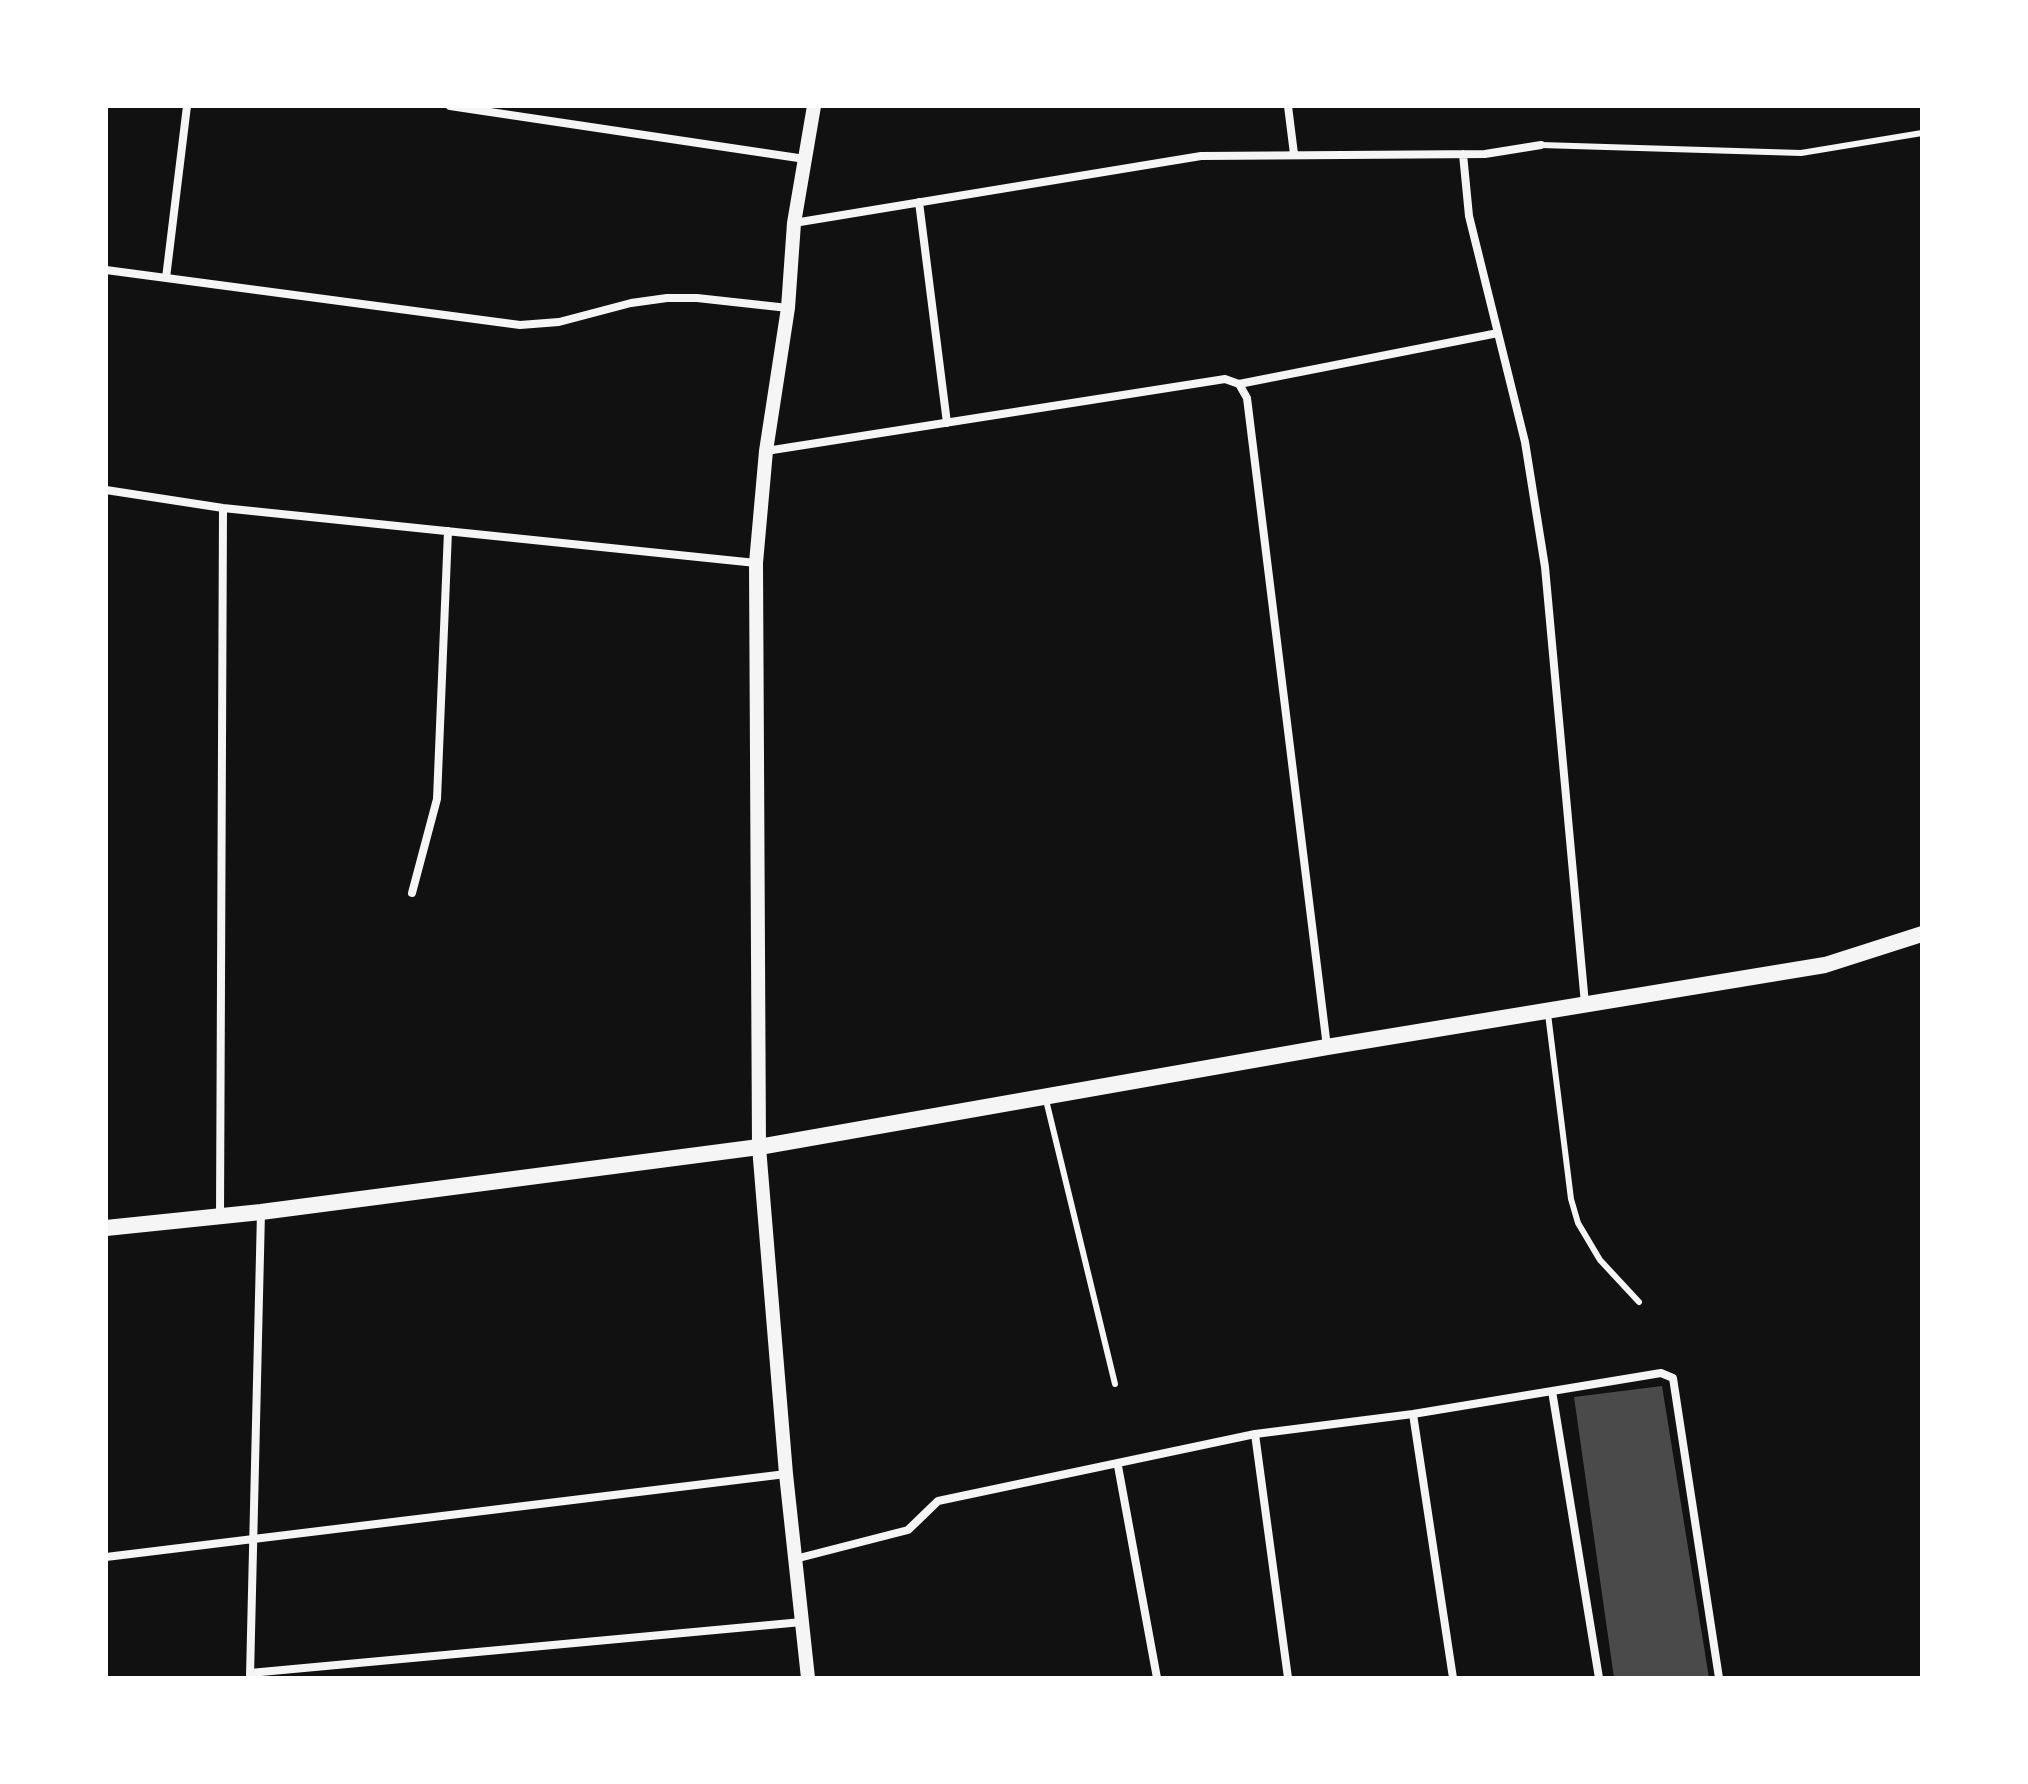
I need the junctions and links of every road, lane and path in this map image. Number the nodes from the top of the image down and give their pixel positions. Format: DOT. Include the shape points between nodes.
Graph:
graph roads {
  1 [pos="187,106"];
  2 [pos="450,106"];
  3 [pos="814,106"];
  4 [pos="1288,106"];
  5 [pos="1922,133"];
  6 [pos="1541,145"];
  7 [pos="1294,154"];
  8 [pos="1463,154"];
  9 [pos="805,159"];
  10 [pos="919,202"];
  11 [pos="794,223"];
  12 [pos="106,270"];
  13 [pos="166,278"];
  14 [pos="788,308"];
  15 [pos="1498,333"];
  16 [pos="1239,384"];
  17 [pos="947,423"];
  18 [pos="766,451"];
  19 [pos="106,490"];
  20 [pos="223,508"];
  21 [pos="448,531"];
  22 [pos="756,563"];
  23 [pos="412,893"];
  24 [pos="1922,934"];
  25 [pos="1585,1004"];
  26 [pos="1548,1010"];
  27 [pos="1327,1047"];
  28 [pos="1045,1097"];
  29 [pos="759,1147"];
  30 [pos="261,1212"];
  31 [pos="220,1215"];
  32 [pos="106,1228"];
  33 [pos="1639,1302"];
  34 [pos="1115,1384"];
  35 [pos="1552,1391"];
  36 [pos="1413,1414"];
  37 [pos="1255,1434"];
  38 [pos="1118,1466"];
  39 [pos="786,1474"];
  40 [pos="253,1541"];
  41 [pos="106,1557"];
  42 [pos="795,1559"];
  43 [pos="802,1622"];
  44 [pos="250,1676"];
  45 [pos="808,1678"];
  46 [pos="1157,1678"];
  47 [pos="1288,1678"];
  48 [pos="1453,1678"];
  49 [pos="1599,1678"];
  50 [pos="1719,1678"];
  1 -- 13 [label="street"];
  2 -- 9 [label="street"];
  3 -- 9 [label="street"];
  4 -- 7 [label="street"];
  5 -- 6 [label="lane" via="1801,153"];
  6 -- 8 [label="street"];
  7 -- 8 [label="street"];
  7 -- 10 [label="street" via="1201,156"];
  8 -- 15 [label="street" via="1469,216"];
  9 -- 11 [label="street"];
  10 -- 11 [label="street"];
  10 -- 17 [label="street"];
  11 -- 14 [label="street"];
  12 -- 13 [label="street"];
  13 -- 14 [label="street" via="520,325 559,322 667,298"];
  14 -- 18 [label="street"];
  15 -- 16 [label="street"];
  15 -- 25 [label="street" via="1525,442 1545,567"];
  16 -- 17 [label="street" via="1225,379"];
  16 -- 27 [label="street" via="1247,398"];
  17 -- 18 [label="street"];
  18 -- 22 [label="street"];
  19 -- 20 [label="street"];
  20 -- 21 [label="street"];
  20 -- 31 [label="street"];
  21 -- 22 [label="street"];
  21 -- 23 [label="street" via="437,799"];
  22 -- 29 [label="street"];
  24 -- 25 [label="main road" via="1825,965"];
  25 -- 26 [label="main road"];
  26 -- 27 [label="main road"];
  26 -- 33 [label="lane" via="1578,1223 1600,1260"];
  27 -- 28 [label="main road"];
  28 -- 29 [label="main road"];
  28 -- 34 [label="lane"];
  29 -- 30 [label="main road"];
  29 -- 39 [label="street"];
  30 -- 31 [label="main road"];
  30 -- 40 [label="street"];
  31 -- 32 [label="main road"];
  35 -- 36 [label="street"];
  35 -- 49 [label="street"];
  35 -- 50 [label="street" via="1661,1373 1673,1378"];
  36 -- 37 [label="street"];
  36 -- 48 [label="street"];
  37 -- 38 [label="street"];
  37 -- 47 [label="street"];
  38 -- 42 [label="street" via="938,1501 908,1530"];
  38 -- 46 [label="street"];
  39 -- 40 [label="street"];
  39 -- 42 [label="street"];
  40 -- 41 [label="street"];
  40 -- 44 [label="street"];
  42 -- 43 [label="street"];
  43 -- 44 [label="street"];
  43 -- 45 [label="street"];
}
